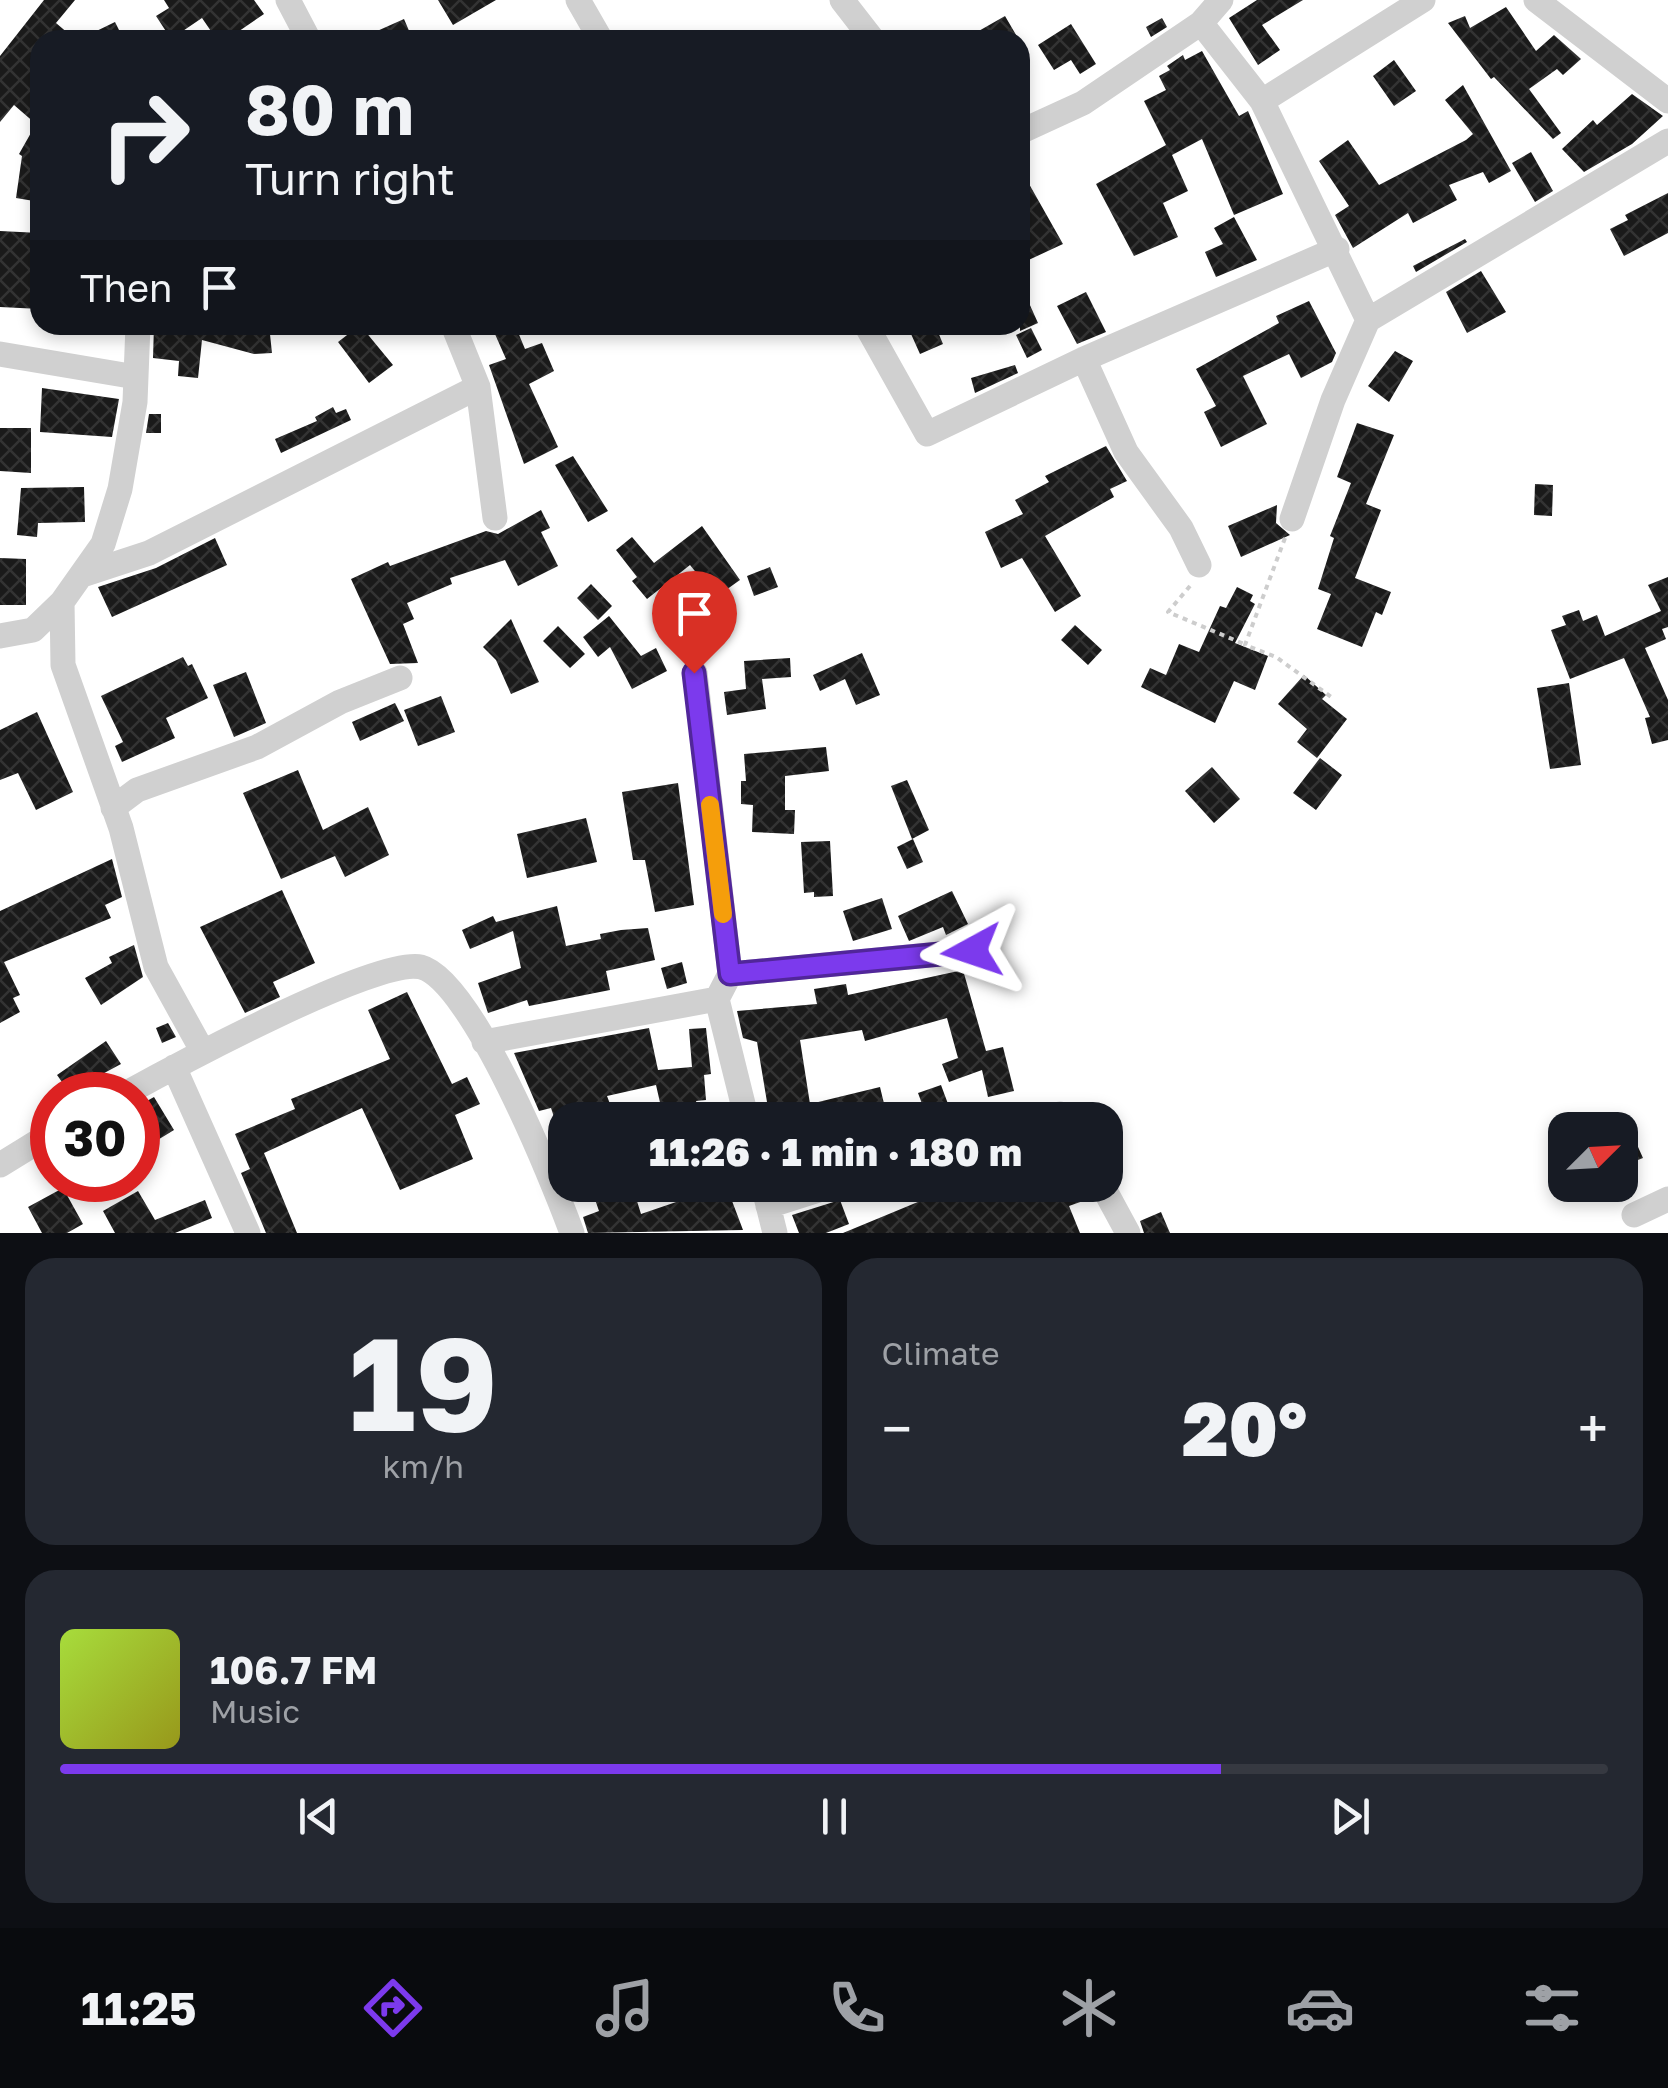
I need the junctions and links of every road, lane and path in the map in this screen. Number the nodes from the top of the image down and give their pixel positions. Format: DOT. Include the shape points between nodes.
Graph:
graph roads {
  1 [pos="288,0"];
  2 [pos="578,0"];
  3 [pos="842,0"];
  4 [pos="1221,0"];
  5 [pos="1423,0"];
  6 [pos="1536,0"];
  7 [pos="1202,22"];
  8 [pos="304,30"];
  9 [pos="595,30"];
  10 [pos="865,30"];
  11 [pos="1262,101"];
  12 [pos="1668,102"];
  13 [pos="1030,127"];
  14 [pos="1668,141"];
  15 [pos="1337,249"];
  16 [pos="1368,320"];
  17 [pos="138,335"];
  18 [pos="459,335"];
  19 [pos="872,335"];
  20 [pos="0,354"];
  21 [pos="1084,359"];
  22 [pos="136,376"];
  23 [pos="478,387"];
  24 [pos="495,518"];
  25 [pos="1292,519"];
  26 [pos="1199,565"];
  27 [pos="85,574"];
  28 [pos="62,602"];
  29 [pos="32,630"];
  30 [pos="0,636"];
  31 [pos="1244,645"];
  32 [pos="63,666"];
  33 [pos="694,673"];
  34 [pos="400,678"];
  35 [pos="1334,699"];
  36 [pos="113,808"];
  37 [pos="972,951"];
  38 [pos="730,974"];
  39 [pos="716,999"];
  40 [pos="484,1042"];
  41 [pos="202,1052"];
  42 [pos="174,1068"];
  43 [pos="160,1075"];
  44 [pos="742,1102"];
  45 [pos="30,1147"];
  46 [pos="0,1165"];
  47 [pos="1668,1199"];
  48 [pos="767,1202"];
  49 [pos="1111,1202"];
  50 [pos="1634,1215"];
  51 [pos="248,1233"];
  52 [pos="572,1233"];
  53 [pos="775,1233"];
  54 [pos="1128,1233"];
  1 -- 8 [label="street"];
  2 -- 9 [label="street"];
  3 -- 10 [label="street"];
  4 -- 7 [label="street"];
  5 -- 11 [label="street"];
  6 -- 12 [label="street"];
  7 -- 11 [label="street"];
  7 -- 13 [label="street" via="1083,103"];
  11 -- 15 [label="street"];
  14 -- 16 [label="street"];
  15 -- 16 [label="street"];
  15 -- 21 [label="street"];
  16 -- 25 [label="street"];
  17 -- 22 [label="street"];
  18 -- 23 [label="street"];
  19 -- 21 [label="street" via="928,434"];
  20 -- 22 [label="street"];
  21 -- 26 [label="street" via="1126,452"];
  22 -- 27 [label="street" via="120,488 103,544"];
  23 -- 24 [label="street"];
  23 -- 27 [label="street" via="149,553"];
  25 -- 31 [label="path"];
  26 -- 31 [label="path" via="1199,576 1168,612"];
  27 -- 28 [label="street"];
  28 -- 29 [label="street"];
  28 -- 32 [label="street"];
  29 -- 30 [label="street"];
  29 -- 32 [label="street"];
  31 -- 35 [label="path" via="1276,657"];
  32 -- 36 [label="street"];
  33 -- 38 [label="street"];
  34 -- 36 [label="street" via="258,746 138,790"];
  36 -- 41 [label="street" via="156,967"];
  37 -- 38 [label="street"];
  38 -- 39 [label="street"];
  39 -- 40 [label="street"];
  39 -- 44 [label="street"];
  40 -- 41 [label="street" via="448,984 422,967 390,967"];
  40 -- 52 [label="street" via="545,1159"];
  41 -- 42 [label="street"];
  42 -- 43 [label="street"];
  42 -- 51 [label="street"];
  45 -- 46 [label="street"];
  47 -- 50 [label="street"];
  48 -- 53 [label="street"];
  49 -- 54 [label="street"];
}
